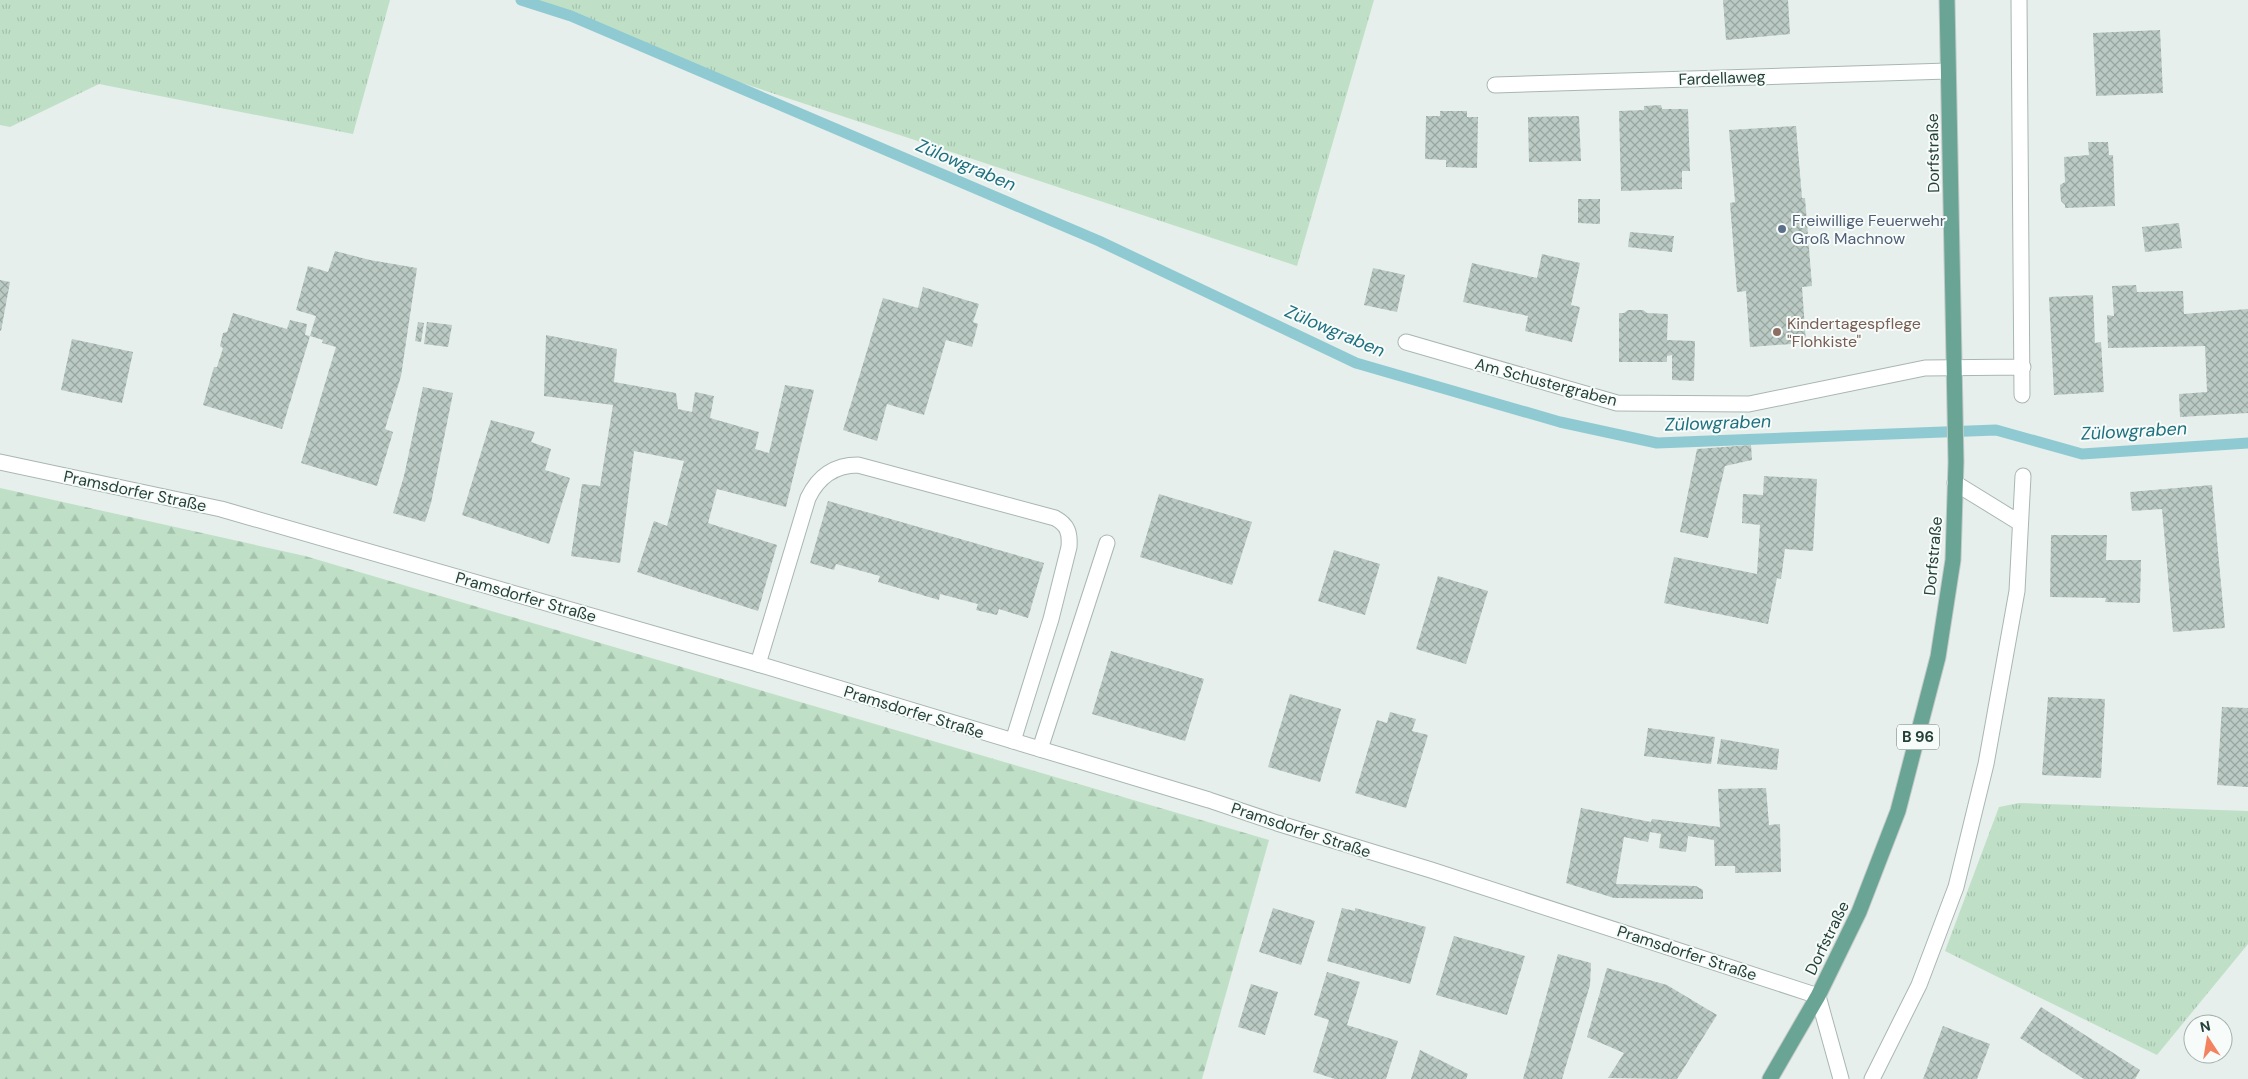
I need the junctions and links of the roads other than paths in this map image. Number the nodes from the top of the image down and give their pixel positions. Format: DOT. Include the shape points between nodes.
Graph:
graph roads {
  1 [pos="1947,0"];
  2 [pos="2020,0"];
  3 [pos="1948,71"];
  4 [pos="1495,86"];
  5 [pos="1406,342"];
  6 [pos="2023,367"];
  7 [pos="1956,368"];
  8 [pos="2022,395"];
  9 [pos="0,462"];
  10 [pos="2023,476"];
  11 [pos="1955,482"];
  12 [pos="2020,523"];
  13 [pos="1108,543"];
  14 [pos="758,664"];
  15 [pos="1012,741"];
  16 [pos="1040,749"];
  17 [pos="1818,996"];
  18 [pos="1770,1079"];
  19 [pos="1841,1079"];
  20 [pos="1872,1079"];
  1 -- 3 [label="main road, Dorfstraße / B 96"];
  2 -- 6 [label="street"];
  3 -- 4 [label="street, Fardellaweg"];
  3 -- 7 [label="main road, Dorfstraße / B 96"];
  5 -- 7 [label="street, Am Schustergraben" via="1617,403 1749,404 1925,368"];
  6 -- 7 [label="street, Am Schustergraben"];
  6 -- 8 [label="street"];
  7 -- 11 [label="main road, Dorfstraße / B 96"];
  9 -- 14 [label="street, Pramsdorfer Straße" via="221,509"];
  10 -- 12 [label="street"];
  11 -- 12 [label="street"];
  11 -- 17 [label="main road, Dorfstraße / B 96" via="1953,560 1938,657 1898,812 1860,912"];
  12 -- 20 [label="street" via="2016,601 1986,764 1956,887 1919,985"];
  13 -- 16 [label="street"];
  14 -- 15 [label="street, Pramsdorfer Straße"];
  14 -- 15 [label="street" via="808,498 815,485 829,472 858,464 1055,518 1065,523 1070,534 1069,547 1052,619"];
  15 -- 16 [label="street, Pramsdorfer Straße"];
  16 -- 17 [label="street, Pramsdorfer Straße" via="1209,800"];
  17 -- 18 [label="main road, Dorfstraße / B 96"];
  17 -- 19 [label="street"];
}
